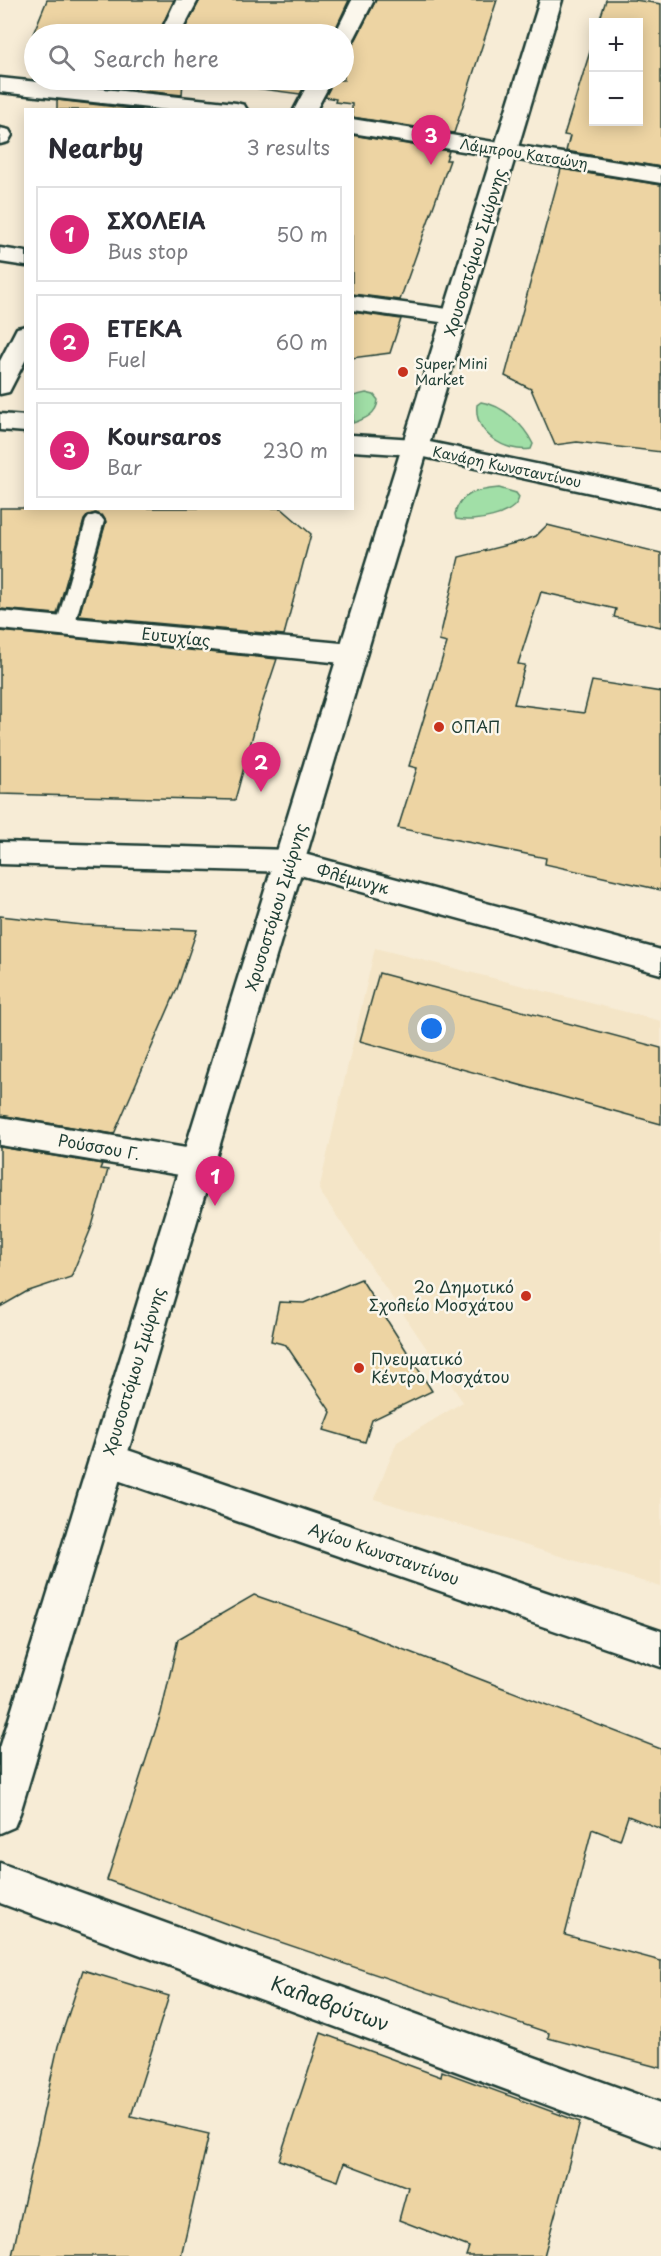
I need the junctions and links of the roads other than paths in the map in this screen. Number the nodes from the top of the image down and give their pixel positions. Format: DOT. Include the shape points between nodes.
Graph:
graph roads {
  1 [pos="187,0"];
  2 [pos="363,0"];
  3 [pos="551,0"];
  4 [pos="175,24"];
  5 [pos="351,24"];
  6 [pos="0,85"];
  7 [pos="24,87"];
  8 [pos="64,90"];
  9 [pos="315,90"];
  10 [pos="141,96"];
  11 [pos="222,108"];
  12 [pos="305,108"];
  13 [pos="354,126"];
  14 [pos="505,151"];
  15 [pos="661,176"];
  16 [pos="0,255"];
  17 [pos="24,259"];
  18 [pos="354,303"];
  19 [pos="455,317"];
  20 [pos="24,337"];
  21 [pos="0,386"];
  22 [pos="0,422"];
  23 [pos="24,424"];
  24 [pos="354,443"];
  25 [pos="415,447"];
  26 [pos="661,500"];
  27 [pos="95,521"];
  28 [pos="0,620"];
  29 [pos="65,626"];
  30 [pos="352,654"];
  31 [pos="0,854"];
  32 [pos="289,861"];
  33 [pos="661,962"];
  34 [pos="0,1131"];
  35 [pos="198,1164"];
  36 [pos="107,1460"];
  37 [pos="661,1649"];
  38 [pos="0,1813"];
  39 [pos="0,1883"];
  40 [pos="661,2125"];
  1 -- 4 [label="street"];
  2 -- 5 [label="street"];
  3 -- 14 [label="street, Χρυσοστόμου Σμύρνης"];
  6 -- 7 [label="street"];
  8 -- 10 [label="street"];
  9 -- 12 [label="street"];
  10 -- 11 [label="street"];
  13 -- 14 [label="street, Λάμπρου Κατσώνη"];
  14 -- 15 [label="street, Λάμπρου Κατσώνη"];
  14 -- 19 [label="street, Χρυσοστόμου Σμύρνης"];
  16 -- 17 [label="street"];
  18 -- 19 [label="street"];
  19 -- 25 [label="street, Χρυσοστόμου Σμύρνης"];
  20 -- 21 [label="street"];
  22 -- 23 [label="street"];
  24 -- 25 [label="street, Κανάρη Κωνσταντίνου"];
  25 -- 26 [label="street, Κανάρη Κωνσταντίνου"];
  25 -- 30 [label="street, Χρυσοστόμου Σμύρνης"];
  27 -- 29 [label="lane"];
  28 -- 29 [label="street, Ευτυχίας"];
  29 -- 30 [label="street, Ευτυχίας"];
  30 -- 32 [label="street, Χρυσοστόμου Σμύρνης"];
  31 -- 32 [label="street, Φλέμινγκ"];
  32 -- 33 [label="street, Φλέμινγκ"];
  32 -- 35 [label="street, Χρυσοστόμου Σμύρνης"];
  34 -- 35 [label="street, Ρούσσου Γ."];
  35 -- 36 [label="street, Χρυσοστόμου Σμύρνης"];
  36 -- 37 [label="street, Αγίου Κωνσταντίνου"];
  36 -- 38 [label="street, Χρυσοστόμου Σμύρνης"];
  39 -- 40 [label="street, Καλαβρύτων"];
}
